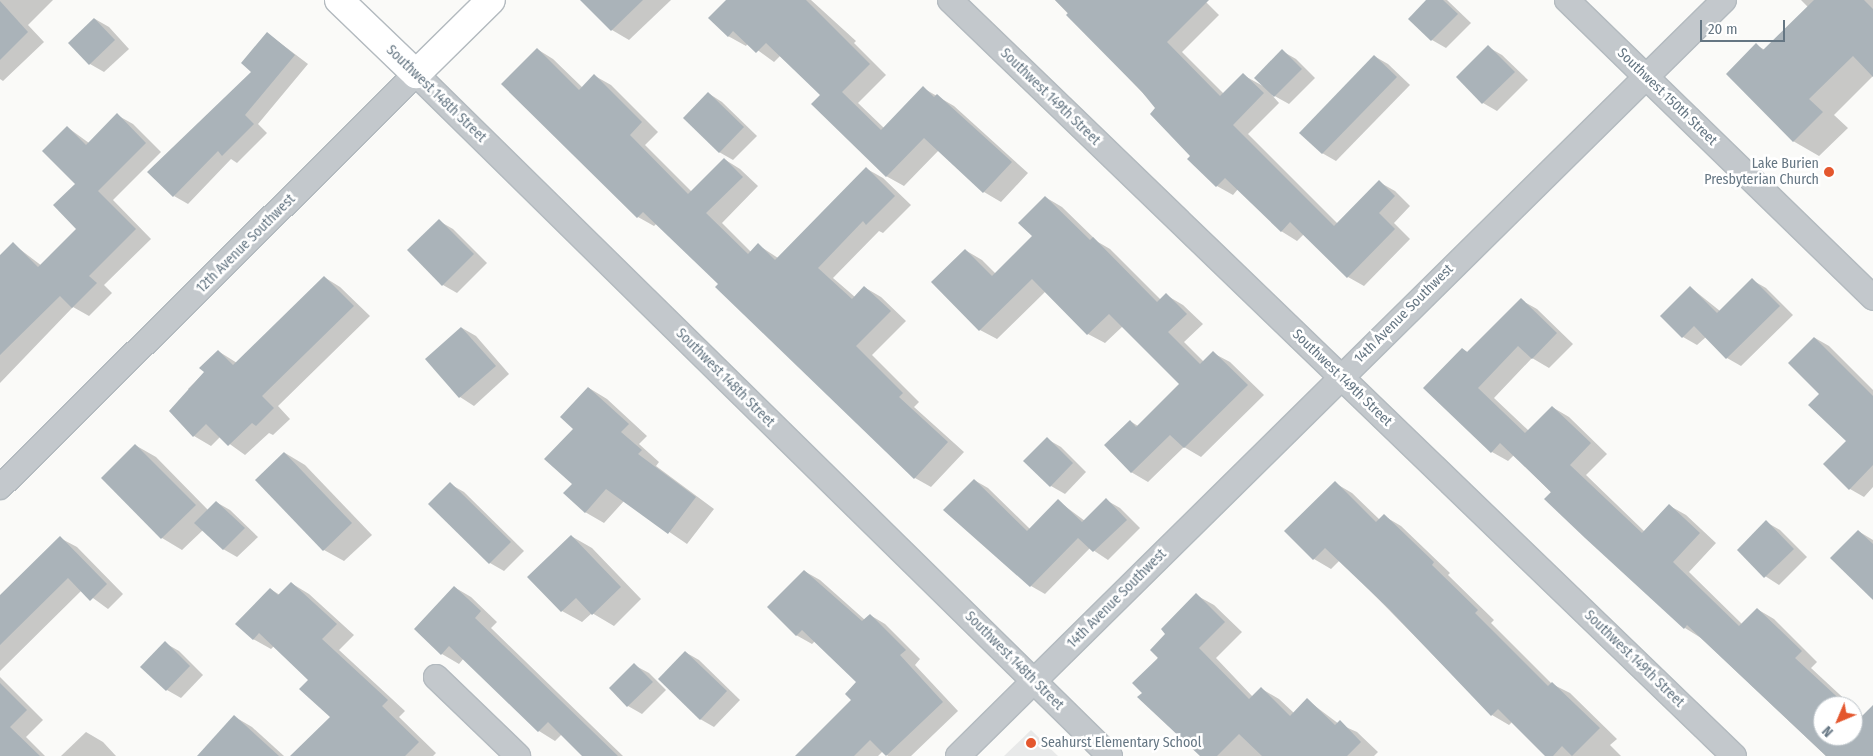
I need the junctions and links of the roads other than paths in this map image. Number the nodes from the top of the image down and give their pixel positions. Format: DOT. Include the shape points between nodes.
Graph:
graph roads {
  1 [pos="339,0"];
  2 [pos="491,0"];
  3 [pos="950,0"];
  4 [pos="1567,0"];
  5 [pos="1724,0"];
  6 [pos="416,74"];
  7 [pos="1646,76"];
  8 [pos="1873,298"];
  9 [pos="1340,377"];
  10 [pos="0,487"];
  11 [pos="436,677"];
  12 [pos="1034,681"];
  13 [pos="518,756"];
  14 [pos="958,756"];
  15 [pos="1110,756"];
  16 [pos="1734,756"];
  1 -- 6 [label="street, Southwest 148th Street"];
  2 -- 6 [label="street, 12th Avenue Southwest"];
  3 -- 9 [label="street, Southwest 149th Street"];
  4 -- 7 [label="street, Southwest 150th Street"];
  5 -- 7 [label="street, 14th Avenue Southwest"];
  6 -- 10 [label="street, 12th Avenue Southwest"];
  6 -- 12 [label="street, Southwest 148th Street"];
  7 -- 8 [label="street, Southwest 150th Street"];
  7 -- 9 [label="street, 14th Avenue Southwest"];
  9 -- 12 [label="street, 14th Avenue Southwest"];
  9 -- 16 [label="street, Southwest 149th Street"];
  11 -- 13 [label="street"];
  12 -- 14 [label="street, 14th Avenue Southwest"];
  12 -- 15 [label="street, Southwest 148th Street"];
}
